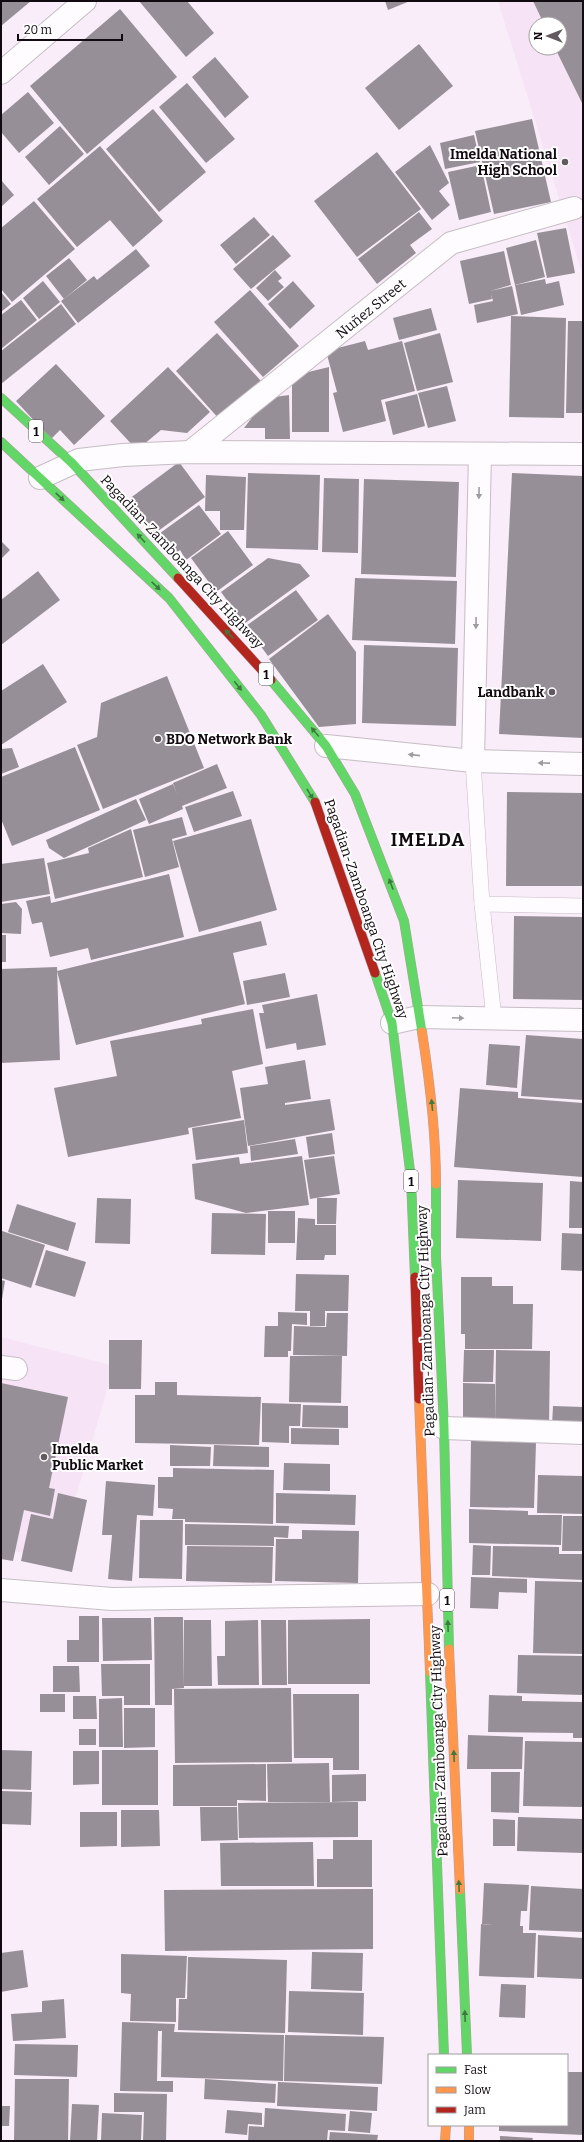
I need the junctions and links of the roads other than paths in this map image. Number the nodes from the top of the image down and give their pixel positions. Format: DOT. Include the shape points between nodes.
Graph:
graph roads {
  1 [pos="85,1"];
  2 [pos="1,73"];
  3 [pos="574,208"];
  4 [pos="1,398"];
  5 [pos="1,442"];
  6 [pos="190,452"];
  7 [pos="480,454"];
  8 [pos="583,454"];
  9 [pos="72,463"];
  10 [pos="40,478"];
  11 [pos="326,746"];
  12 [pos="473,761"];
  13 [pos="583,764"];
  14 [pos="482,904"];
  15 [pos="583,906"];
  16 [pos="419,1017"];
  17 [pos="494,1019"];
  18 [pos="583,1020"];
  19 [pos="392,1023"];
  20 [pos="444,1428"];
  21 [pos="583,1433"];
  22 [pos="1,1590"];
  23 [pos="428,1594"];
  24 [pos="444,2054"];
  25 [pos="466,2054"];
  26 [pos="446,2126"];
  27 [pos="468,2126"];
  28 [pos="445,2141"];
  29 [pos="469,2141"];
  1 -- 2 [label="street"];
  3 -- 6 [label="street, Nuñez Street" via="451,243"];
  4 -- 9 [label="highway, Pagadian-Zamboanga City Highway / 1"];
  5 -- 10 [label="highway, Pagadian-Zamboanga City Highway / 1"];
  6 -- 7 [label="street"];
  6 -- 9 [label="street" via="122,455"];
  7 -- 8 [label="street"];
  7 -- 12 [label="street, one-way"];
  9 -- 10 [label="street"];
  11 -- 9 [label="highway, Pagadian-Zamboanga City Highway / 1, one-way" via="262,669"];
  10 -- 19 [label="highway, Pagadian-Zamboanga City Highway / 1, one-way" via="169,598 261,715 317,805"];
  12 -- 11 [label="street, one-way"];
  16 -- 11 [label="highway, Pagadian-Zamboanga City Highway / 1, one-way" via="404,921 355,794"];
  13 -- 12 [label="street, one-way"];
  12 -- 14 [label="lane"];
  14 -- 15 [label="lane"];
  14 -- 17 [label="lane"];
  16 -- 17 [label="street, one-way"];
  16 -- 19 [label="street"];
  20 -- 16 [label="highway, Pagadian-Zamboanga City Highway / 1, one-way" via="436,1256 436,1144"];
  17 -- 18 [label="street"];
  19 -- 23 [label="highway, Pagadian-Zamboanga City Highway / 1" via="411,1179"];
  20 -- 21 [label="street"];
  25 -- 20 [label="highway, Pagadian-Zamboanga City Highway / 1, one-way" via="447,1594"];
  22 -- 23 [label="street" via="112,1599"];
  23 -- 24 [label="highway, Pagadian-Zamboanga City Highway / 1"];
  26 -- 28 [label="highway"];
  27 -- 29 [label="highway"];
}
